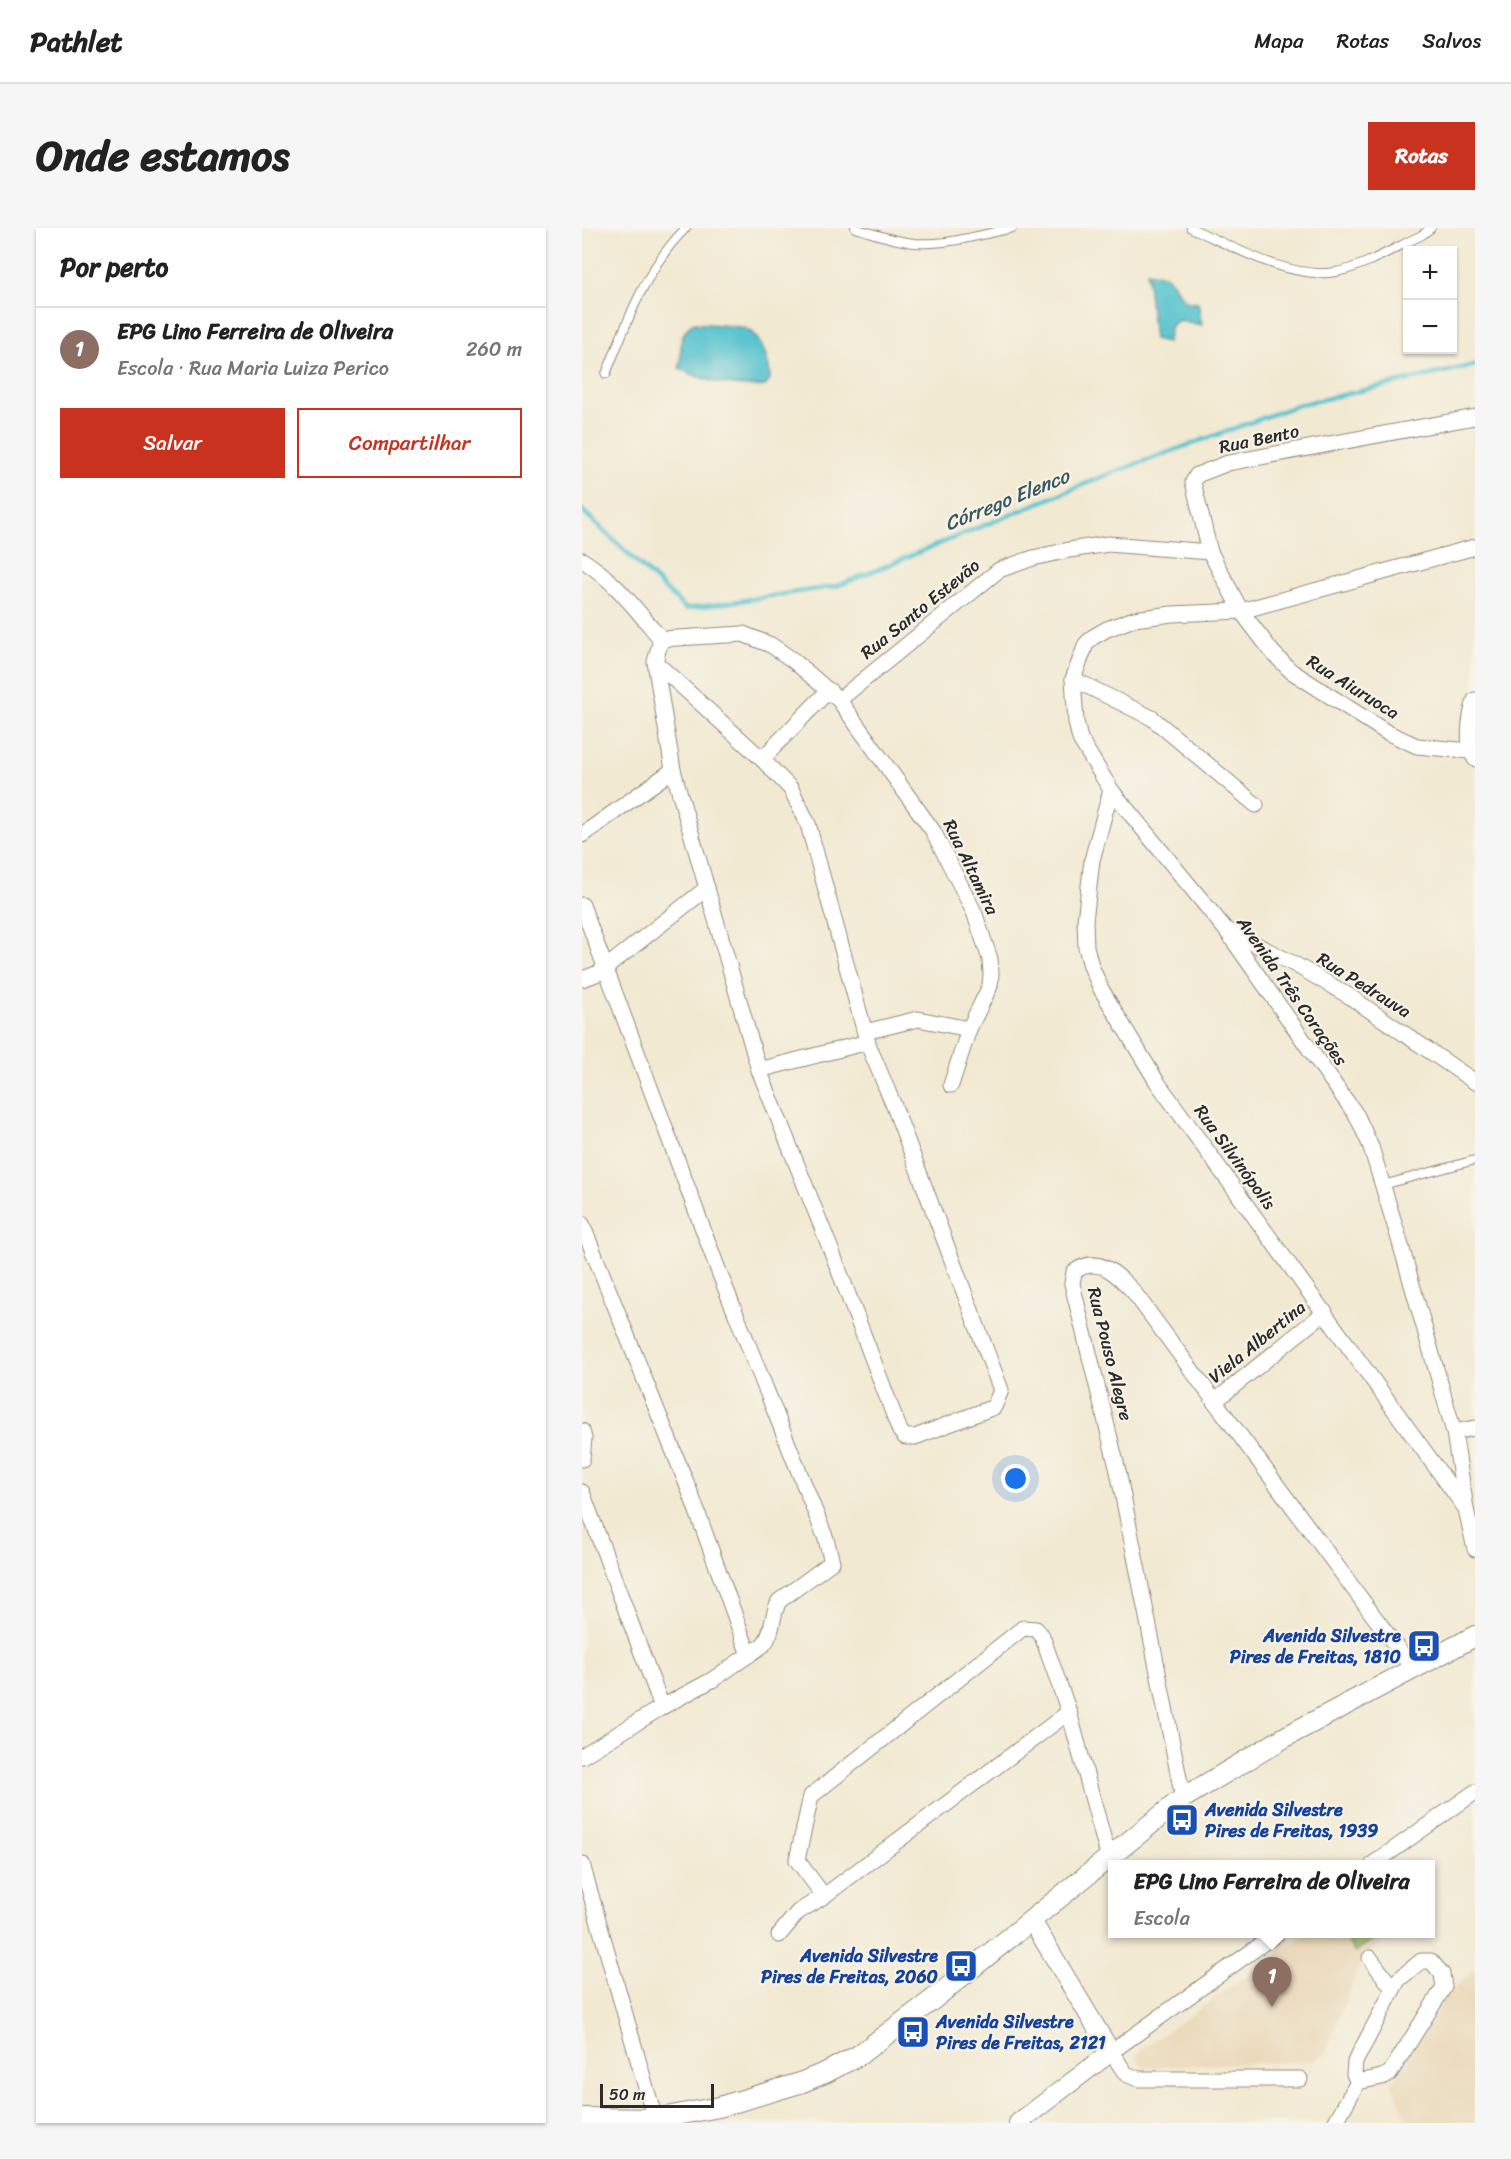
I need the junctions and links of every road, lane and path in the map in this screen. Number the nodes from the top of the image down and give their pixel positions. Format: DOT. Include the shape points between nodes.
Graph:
graph roads {
  1 [pos="686,228"];
  2 [pos="855,228"];
  3 [pos="1012,228"];
  4 [pos="1191,228"];
  5 [pos="1431,228"];
  6 [pos="606,374"];
  7 [pos="1475,417"];
  8 [pos="1475,547"];
  9 [pos="1210,552"];
  10 [pos="582,560"];
  11 [pos="1241,611"];
  12 [pos="661,639"];
  13 [pos="655,662"];
  14 [pos="1073,679"];
  15 [pos="834,695"];
  16 [pos="1475,700"];
  17 [pos="1472,755"];
  18 [pos="762,759"];
  19 [pos="674,770"];
  20 [pos="1111,790"];
  21 [pos="1256,805"];
  22 [pos="582,835"];
  23 [pos="707,888"];
  24 [pos="582,905"];
  25 [pos="1226,930"];
  26 [pos="605,968"];
  27 [pos="582,979"];
  28 [pos="969,1029"];
  29 [pos="866,1037"];
  30 [pos="759,1070"];
  31 [pos="1475,1082"];
  32 [pos="951,1085"];
  33 [pos="1475,1160"];
  34 [pos="1383,1185"];
  35 [pos="582,1224"];
  36 [pos="1325,1312"];
  37 [pos="1214,1402"];
  38 [pos="1475,1428"];
  39 [pos="582,1431"];
  40 [pos="1454,1432"];
  41 [pos="582,1459"];
  42 [pos="582,1492"];
  43 [pos="1466,1509"];
  44 [pos="1475,1549"];
  45 [pos="1475,1636"];
  46 [pos="749,1655"];
  47 [pos="1413,1669"];
  48 [pos="662,1707"];
  49 [pos="1069,1712"];
  50 [pos="582,1755"];
  51 [pos="1475,1792"];
  52 [pos="1183,1798"];
  53 [pos="1109,1858"];
  54 [pos="1379,1860"];
  55 [pos="582,1864"];
  56 [pos="824,1896"];
  57 [pos="1032,1921"];
  58 [pos="779,1935"];
  59 [pos="1270,1938"];
  60 [pos="1370,1958"];
  61 [pos="1393,1989"];
  62 [pos="1111,2052"];
  63 [pos="1300,2079"];
  64 [pos="1358,2082"];
  65 [pos="582,2118"];
  66 [pos="655,2119"];
  67 [pos="1018,2123"];
  68 [pos="1335,2123"];
  1 -- 6 [label="lane" via="658,262 640,293"];
  2 -- 3 [label="lane" via="889,238 931,243"];
  4 -- 5 [label="lane" via="1284,267 1314,273 1353,267"];
  7 -- 9 [label="street, Rua Bento" via="1228,464 1197,475 1194,490"];
  8 -- 11 [label="street, Avenida Três Corações"];
  9 -- 11 [label="street, Rua Bento"];
  9 -- 15 [label="street, Rua Santo Estevão" via="1108,544 1042,556 999,570"];
  10 -- 12 [label="street" via="615,586"];
  11 -- 14 [label="street, Avenida Três Corações" via="1134,619 1107,629 1086,644"];
  11 -- 17 [label="street, Rua Aiuruoca" via="1291,671 1386,732 1417,746"];
  12 -- 13 [label="street"];
  12 -- 15 [label="street" via="743,634 771,645"];
  13 -- 18 [label="street"];
  13 -- 19 [label="street"];
  14 -- 20 [label="street, Avenida Três Corações" via="1080,739"];
  14 -- 21 [label="street" via="1152,718"];
  15 -- 18 [label="street, Rua Santo Estevão"];
  15 -- 28 [label="street, Rua Altamira" via="933,831 974,912 992,974 990,987"];
  16 -- 17 [label="street"];
  18 -- 29 [label="street" via="791,789 808,824"];
  19 -- 22 [label="street"];
  19 -- 23 [label="street"];
  20 -- 25 [label="street, Avenida Três Corações"];
  20 -- 36 [label="street, Rua Silvinópolis" via="1090,870 1085,921 1091,966 1157,1082"];
  23 -- 26 [label="street"];
  23 -- 30 [label="street"];
  24 -- 26 [label="street"];
  25 -- 31 [label="street, Rua Pedrauva" via="1349,996"];
  25 -- 34 [label="street, Avenida Três Corações" via="1357,1116"];
  26 -- 27 [label="street"];
  26 -- 46 [label="street" via="832,1560 831,1565 779,1601 769,1639"];
  28 -- 29 [label="street" via="918,1019"];
  28 -- 32 [label="street, Rua Altamira"];
  29 -- 30 [label="street"];
  29 -- 30 [label="street" via="1001,1390 994,1407 915,1437 905,1437 900,1431"];
  33 -- 34 [label="lane"];
  34 -- 40 [label="street, Avenida Três Corações"];
  35 -- 46 [label="street" via="690,1492"];
  36 -- 37 [label="street, Viela Albertina"];
  36 -- 43 [label="street, Rua Silvinópolis"];
  37 -- 47 [label="street, Rua Pouso Alegre"];
  37 -- 52 [label="street, Rua Pouso Alegre" via="1120,1277 1094,1265 1082,1266 1074,1272 1072,1284 1118,1471"];
  38 -- 40 [label="street"];
  39 -- 41 [label="street"];
  40 -- 43 [label="street, Avenida Três Corações"];
  42 -- 48 [label="street"];
  43 -- 44 [label="street, Avenida Três Corações"];
  45 -- 47 [label="main road"];
  46 -- 48 [label="street"];
  47 -- 52 [label="main road" via="1287,1736"];
  48 -- 50 [label="street"];
  49 -- 53 [label="street"];
  49 -- 56 [label="street"];
  49 -- 56 [label="street" via="1042,1636 1036,1629 1023,1628 811,1796 797,1860"];
  51 -- 54 [label="street"];
  52 -- 53 [label="main road"];
  53 -- 57 [label="main road"];
  55 -- 66 [label="street"];
  56 -- 58 [label="street" via="798,1912"];
  57 -- 62 [label="street"];
  57 -- 66 [label="main road" via="881,2039 827,2072 719,2108"];
  59 -- 62 [label="street"];
  60 -- 61 [label="street"];
  61 -- 64 [label="street" via="1355,2062"];
  61 -- 64 [label="street" via="1421,1960 1431,1961 1442,1974 1444,1987 1390,2073"];
  62 -- 63 [label="street" via="1126,2074 1138,2079"];
  62 -- 67 [label="street"];
  64 -- 68 [label="street"];
  65 -- 66 [label="main road"];
}
